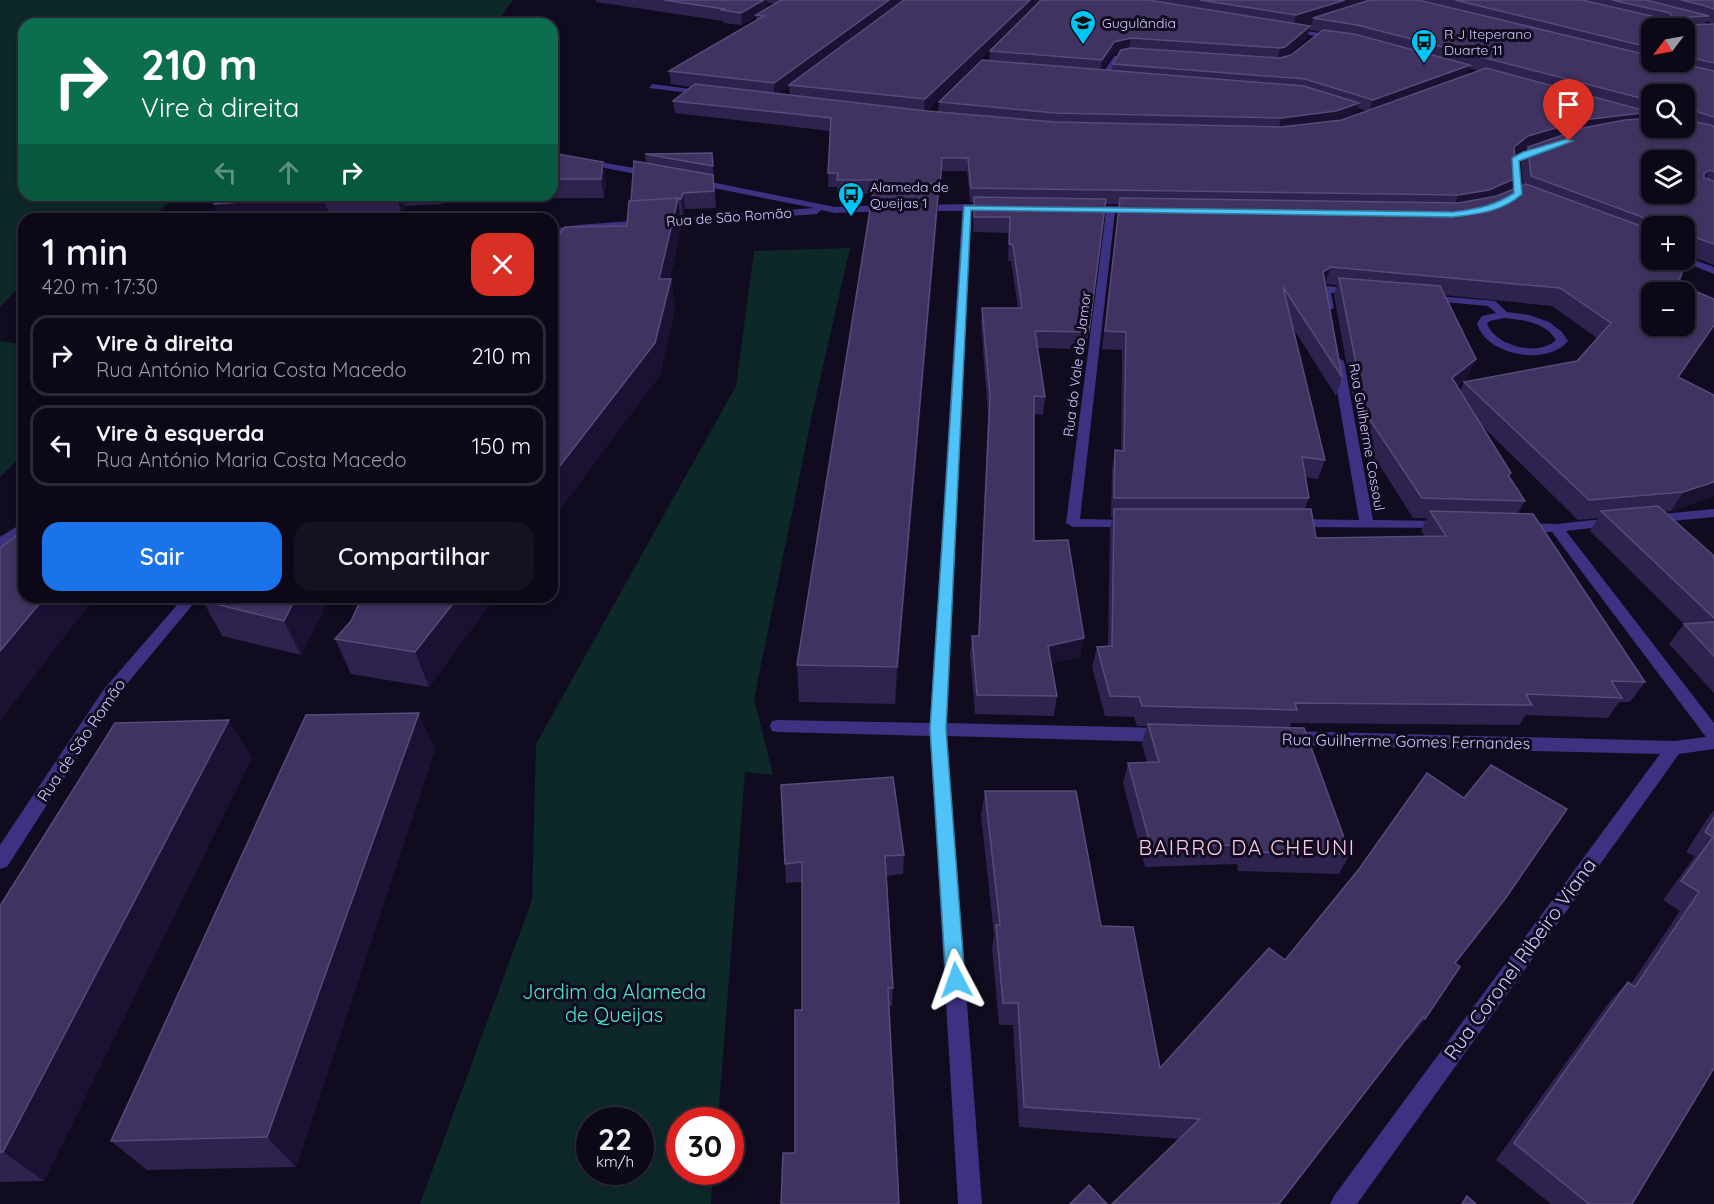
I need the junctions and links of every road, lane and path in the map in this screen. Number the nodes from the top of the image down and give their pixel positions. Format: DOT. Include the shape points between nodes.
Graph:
graph roads {
  1 [pos="1310,26"];
  2 [pos="1282,29"];
  3 [pos="1293,31"];
  4 [pos="1351,41"];
  5 [pos="1152,57"];
  6 [pos="1091,78"];
  7 [pos="1103,79"];
  8 [pos="662,80"];
  9 [pos="1113,80"];
  10 [pos="720,94"];
  11 [pos="1558,144"];
  12 [pos="558,157"];
  13 [pos="657,175"];
  14 [pos="691,181"];
  15 [pos="1518,194"];
  16 [pos="1529,198"];
  17 [pos="1501,205"];
  18 [pos="967,207"];
  19 [pos="900,208"];
  20 [pos="911,208"];
  21 [pos="1002,208"];
  22 [pos="1080,209"];
  23 [pos="1111,209"];
  24 [pos="1147,209"];
  25 [pos="835,210"];
  26 [pos="558,231"];
  27 [pos="1695,263"];
  28 [pos="1714,271"];
  29 [pos="1361,292"];
  30 [pos="1408,296"];
  31 [pos="1504,315"];
  32 [pos="1332,324"];
  33 [pos="1336,347"];
  34 [pos="1714,513"];
  35 [pos="1143,523"];
  36 [pos="1285,523"];
  37 [pos="1367,523"];
  38 [pos="1462,525"];
  39 [pos="1509,526"];
  40 [pos="1556,528"];
  41 [pos="18,530"];
  42 [pos="0,544"];
  43 [pos="187,603"];
  44 [pos="778,726"];
  45 [pos="938,729"];
  46 [pos="1175,735"];
  47 [pos="1714,735"];
  48 [pos="1270,737"];
  49 [pos="1714,742"];
  50 [pos="1674,748"];
  51 [pos="0,861"];
  52 [pos="970,1204"];
  53 [pos="1342,1204"];
  1 -- 3 [label="street"];
  2 -- 3 [label="street"];
  3 -- 4 [label="street"];
  5 -- 7 [label="street" via="1116,57"];
  6 -- 7 [label="street"];
  7 -- 9 [label="street"];
  8 -- 10 [label="street" via="652,86"];
  11 -- 15 [label="street" via="1515,160"];
  12 -- 13 [label="street"];
  14 -- 25 [label="street"];
  15 -- 16 [label="street"];
  15 -- 17 [label="street"];
  18 -- 20 [label="street"];
  18 -- 21 [label="street"];
  18 -- 45 [label="street"];
  19 -- 25 [label="street"];
  22 -- 23 [label="street"];
  23 -- 24 [label="street"];
  23 -- 35 [label="street, Rua do Vale do Jamor" via="1072,523"];
  25 -- 26 [label="street, Rua de São Romão"];
  27 -- 28 [label="street"];
  29 -- 32 [label="street" via="1325,289"];
  30 -- 31 [label="street" via="1491,303"];
  31 -- 31 [label="street" via="1530,318 1553,329 1560,335 1560,346 1528,351 1492,339 1482,323 1486,318"];
  33 -- 37 [label="street, Rua Guilherme Cossoul"];
  34 -- 40 [label="street"];
  36 -- 37 [label="street"];
  37 -- 38 [label="street"];
  39 -- 40 [label="street"];
  40 -- 47 [label="street"];
  41 -- 42 [label="street"];
  43 -- 51 [label="street, Rua de São Romão" via="110,693"];
  44 -- 45 [label="street"];
  45 -- 46 [label="street"];
  45 -- 52 [label="street"];
  48 -- 50 [label="street, Rua Guilherme Gomes Fernandes"];
  49 -- 50 [label="street"];
  50 -- 53 [label="street, Rua Coronel Ribeiro Viana"];
}
